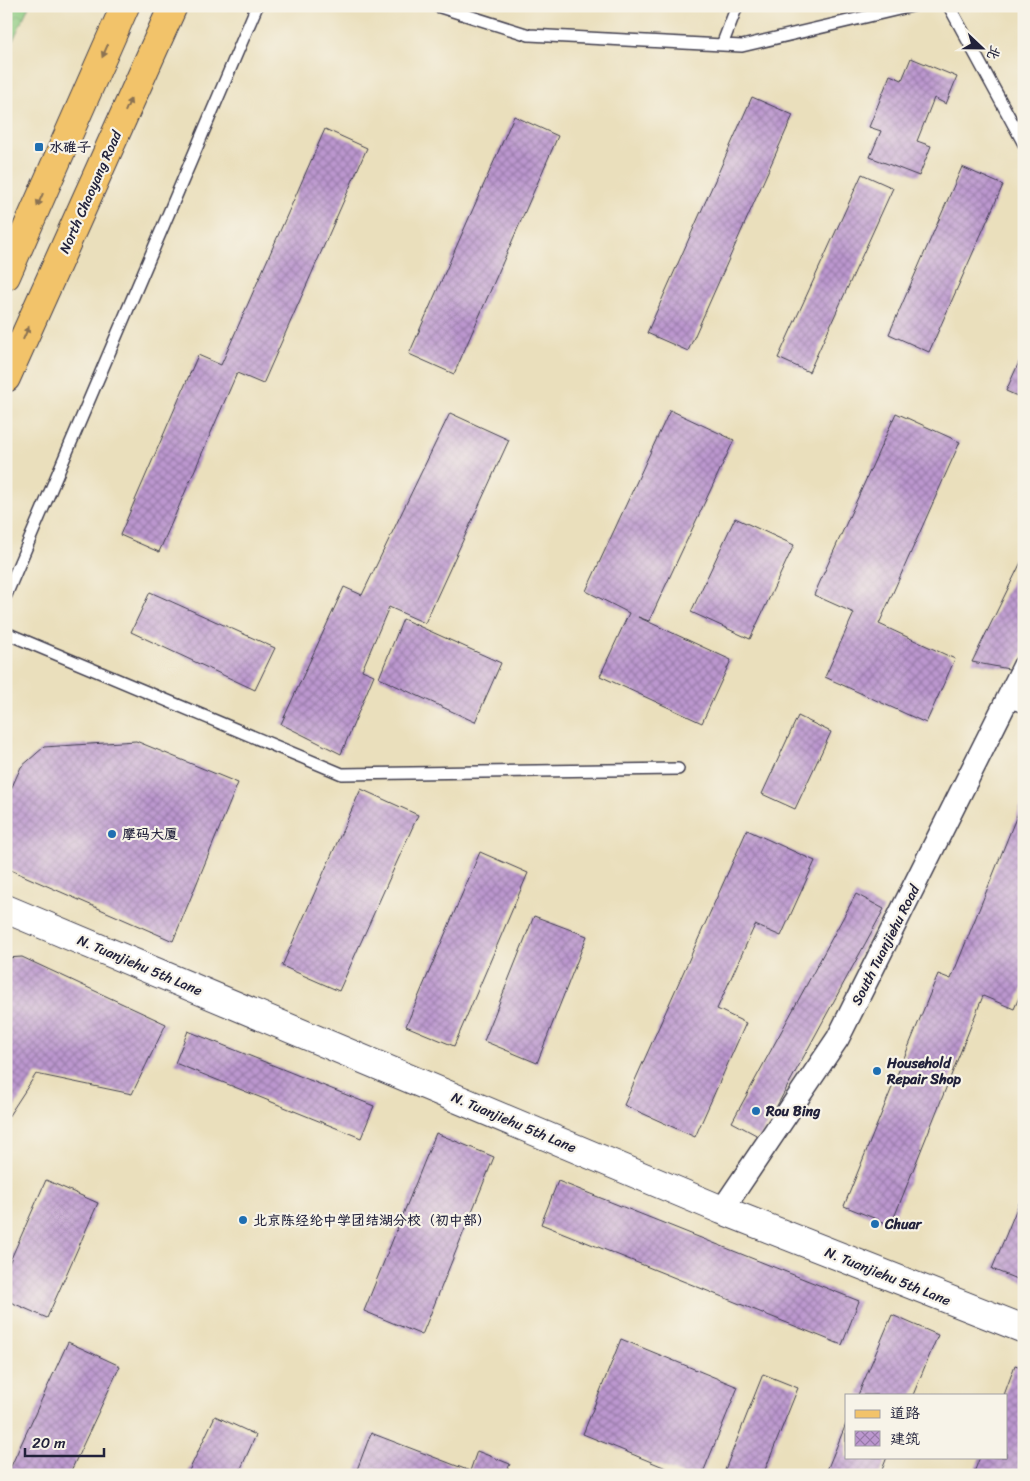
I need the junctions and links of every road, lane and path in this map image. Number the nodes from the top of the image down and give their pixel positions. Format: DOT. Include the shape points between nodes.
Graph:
graph roads {
  1 [pos="125,6"];
  2 [pos="173,6"];
  3 [pos="257,6"];
  4 [pos="437,6"];
  5 [pos="737,6"];
  6 [pos="912,6"];
  7 [pos="949,6"];
  8 [pos="722,45"];
  9 [pos="1024,144"];
  10 [pos="6,276"];
  11 [pos="6,378"];
  12 [pos="6,595"];
  13 [pos="6,633"];
  14 [pos="1024,666"];
  15 [pos="1015,704"];
  16 [pos="678,770"];
  17 [pos="6,909"];
  18 [pos="722,1210"];
  19 [pos="1024,1329"];
  1 -- 10 [label="main road, one-way"];
  11 -- 2 [label="main road, North Chaoyang Road, one-way"];
  3 -- 12 [label="lane"];
  4 -- 8 [label="lane" via="529,35"];
  5 -- 8 [label="lane"];
  6 -- 8 [label="lane" via="742,46"];
  7 -- 9 [label="lane"];
  13 -- 16 [label="lane" via="342,774"];
  14 -- 15 [label="street, South Tuanjiehu Road"];
  15 -- 18 [label="street, South Tuanjiehu Road" via="838,1038"];
  17 -- 18 [label="street, N. Tuanjiehu 5th Lane"];
  18 -- 19 [label="street, N. Tuanjiehu 5th Lane"];
}
